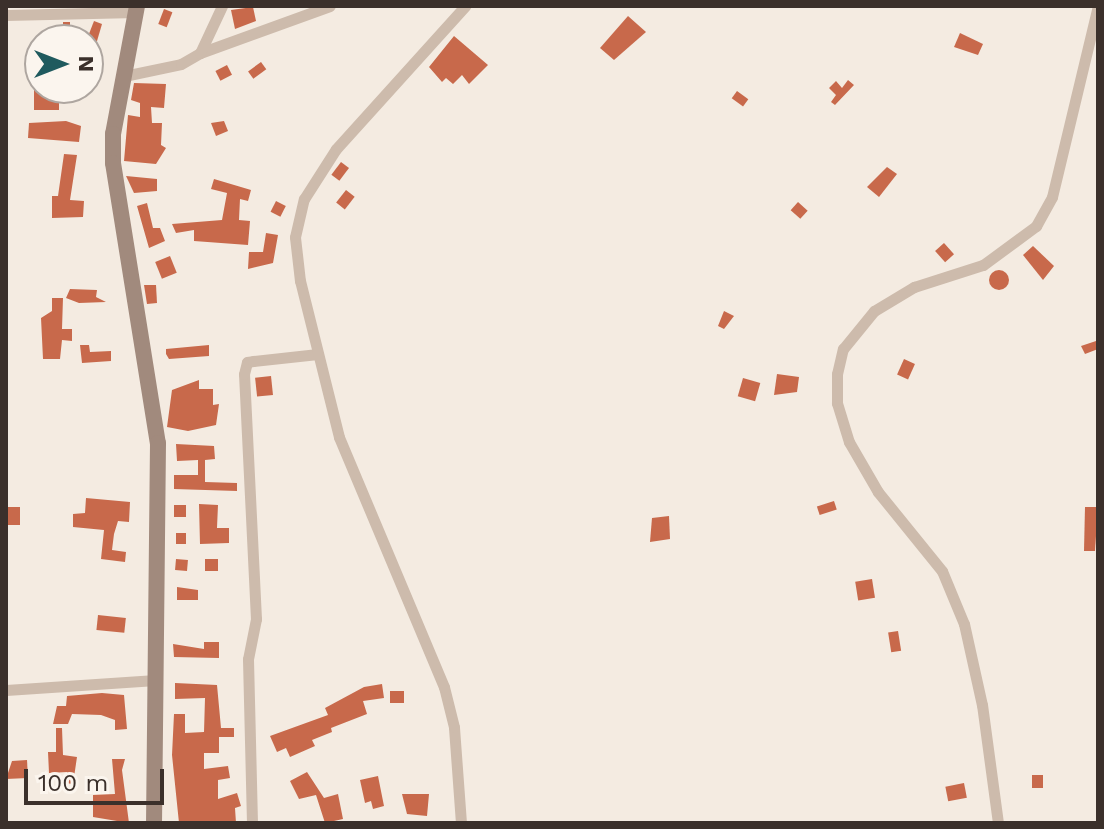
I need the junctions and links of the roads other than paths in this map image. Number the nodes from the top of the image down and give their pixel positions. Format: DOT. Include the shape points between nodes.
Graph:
graph roads {
  1 [pos="222,6"];
  2 [pos="330,6"];
  3 [pos="465,6"];
  4 [pos="1098,6"];
  5 [pos="137,9"];
  6 [pos="6,15"];
  7 [pos="200,53"];
  8 [pos="124,76"];
  9 [pos="318,354"];
  10 [pos="156,680"];
  11 [pos="6,690"];
  12 [pos="154,823"];
  13 [pos="252,823"];
  14 [pos="461,823"];
  15 [pos="998,823"];
  1 -- 7 [label="street"];
  2 -- 7 [label="street"];
  3 -- 9 [label="street" via="336,149 304,199 295,237"];
  4 -- 15 [label="street" via="1052,197 1036,226 983,265 914,287 874,311 843,349 837,374 837,403 849,442 878,492 942,571 964,624 982,705"];
  5 -- 6 [label="street"];
  5 -- 8 [label="main road"];
  7 -- 8 [label="street" via="181,64"];
  8 -- 10 [label="main road" via="113,163 158,443"];
  9 -- 13 [label="street" via="247,362 244,374 256,619 248,659"];
  9 -- 14 [label="street" via="365,507 444,687 454,727"];
  10 -- 11 [label="street"];
  10 -- 12 [label="main road"];
}
